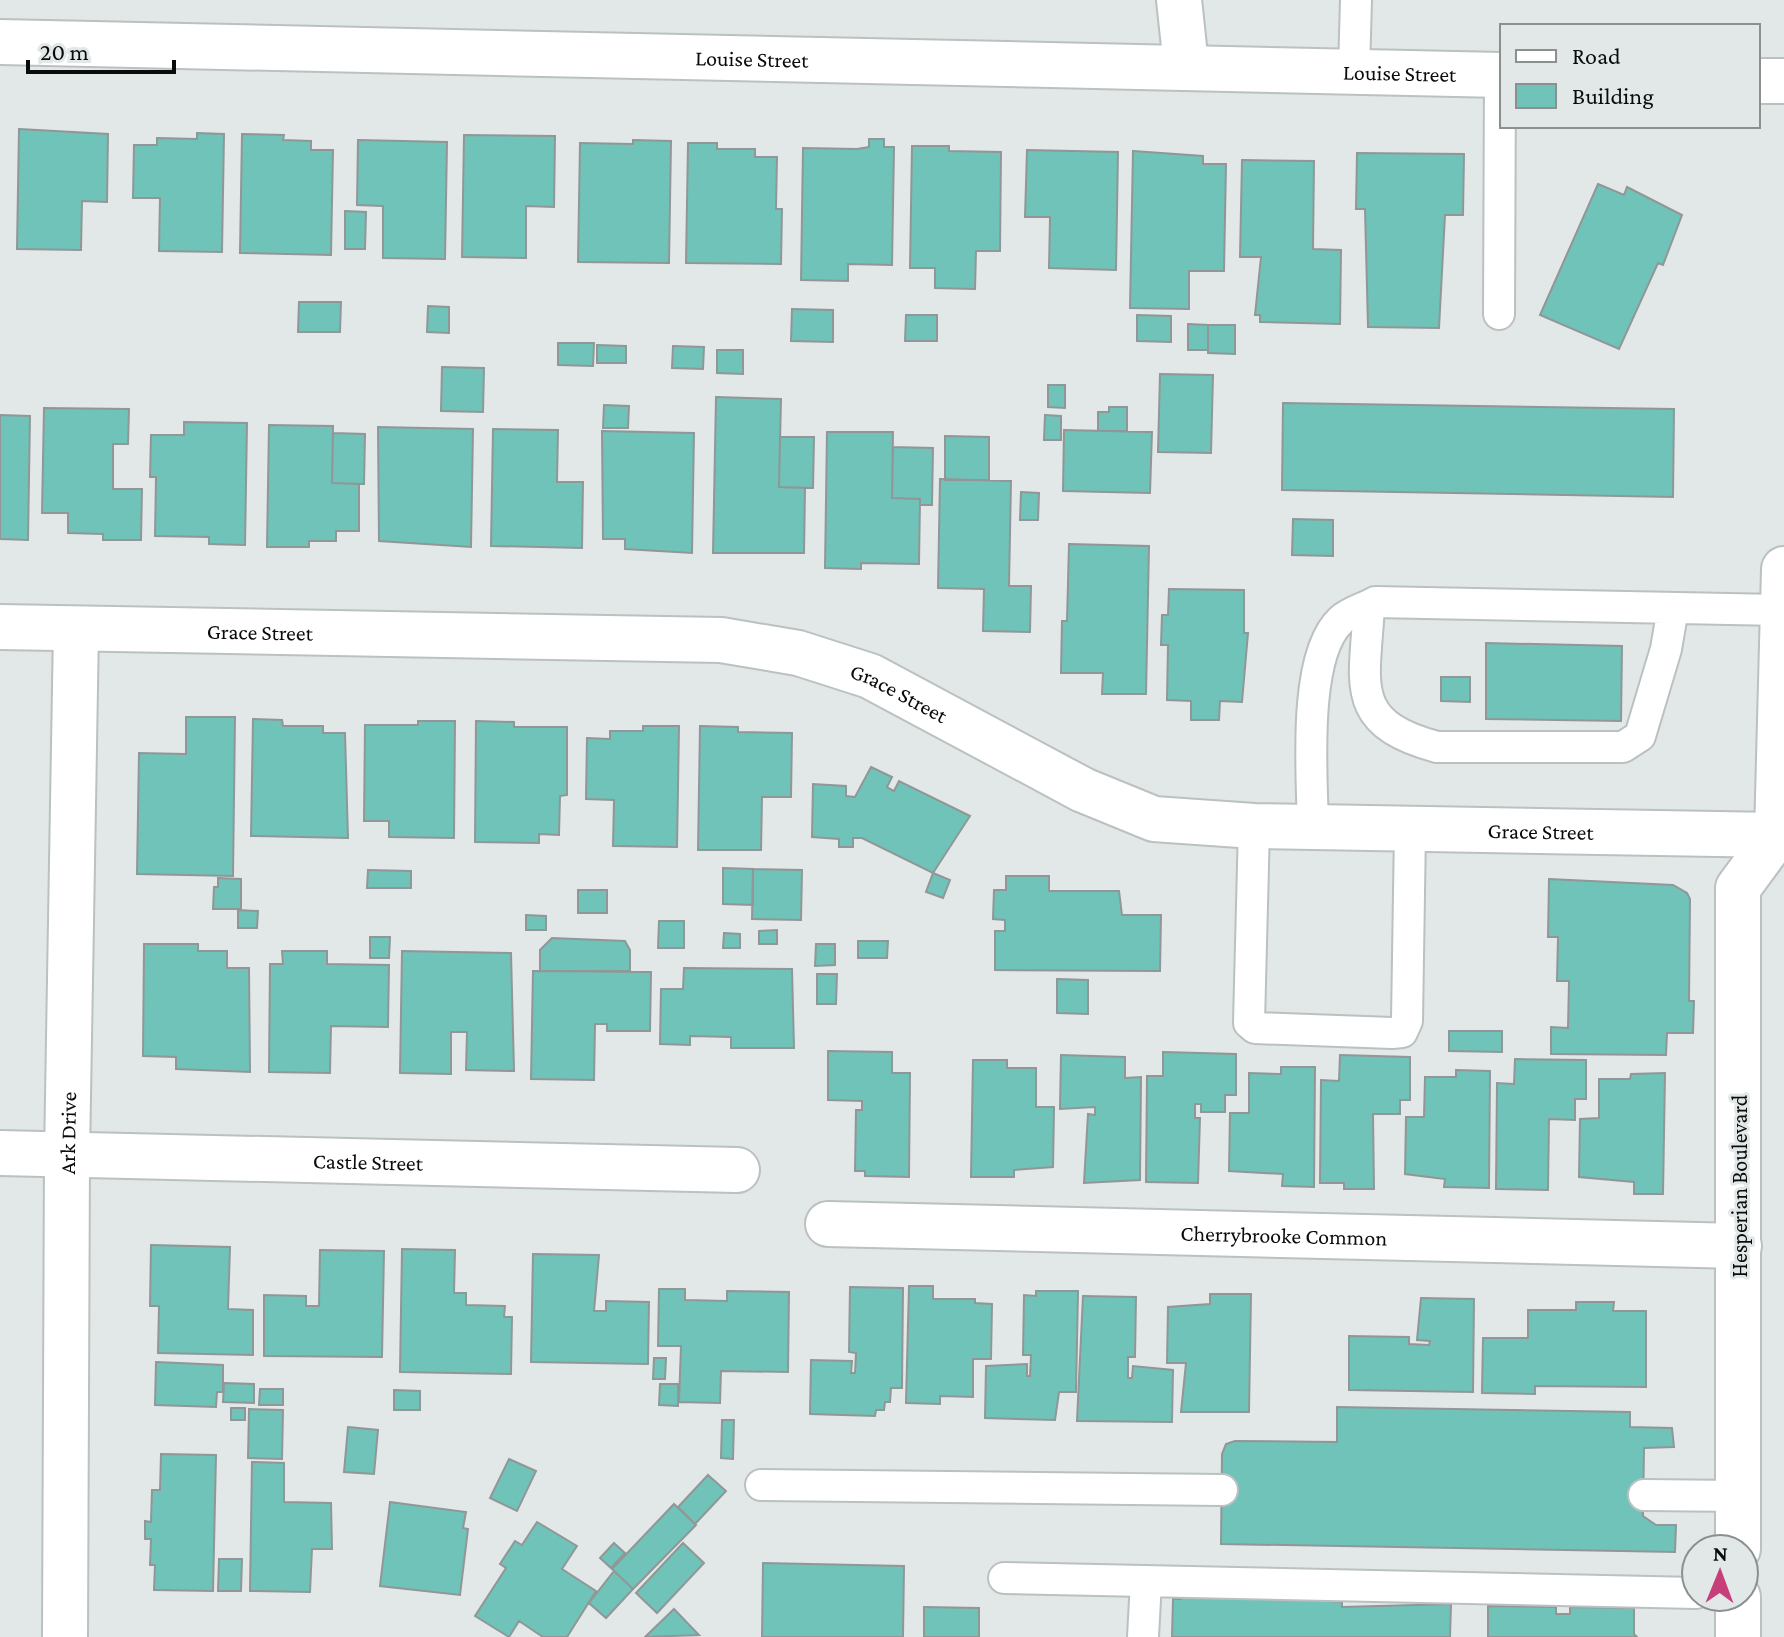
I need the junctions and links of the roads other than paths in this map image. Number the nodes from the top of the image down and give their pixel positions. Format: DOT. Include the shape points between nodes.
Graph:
graph roads {
  1 [pos="1179,0"];
  2 [pos="1356,0"];
  3 [pos="0,42"];
  4 [pos="1186,65"];
  5 [pos="1354,70"];
  6 [pos="1500,75"];
  7 [pos="1760,81"];
  8 [pos="1784,81"];
  9 [pos="1501,128"];
  10 [pos="1499,314"];
  11 [pos="1784,569"];
  12 [pos="1369,606"];
  13 [pos="1673,608"];
  14 [pos="0,627"];
  15 [pos="1783,627"];
  16 [pos="76,629"];
  17 [pos="1782,741"];
  18 [pos="1254,826"];
  19 [pos="1313,827"];
  20 [pos="1410,830"];
  21 [pos="1782,838"];
  22 [pos="0,1153"];
  23 [pos="67,1155"];
  24 [pos="737,1170"];
  25 [pos="828,1224"];
  26 [pos="1739,1246"];
  27 [pos="761,1485"];
  28 [pos="1222,1490"];
  29 [pos="1644,1495"];
  30 [pos="1738,1496"];
  31 [pos="1738,1533"];
  32 [pos="1004,1578"];
  33 [pos="1146,1581"];
  34 [pos="1680,1593"];
  35 [pos="1738,1613"];
  36 [pos="65,1637"];
  37 [pos="1143,1637"];
  38 [pos="1738,1637"];
  1 -- 4 [label="street"];
  2 -- 5 [label="lane"];
  3 -- 4 [label="street, Louise Street"];
  4 -- 5 [label="street, Louise Street"];
  5 -- 6 [label="street, Louise Street"];
  7 -- 8 [label="street"];
  9 -- 10 [label="lane"];
  11 -- 15 [label="street"];
  12 -- 13 [label="lane" via="1375,602"];
  12 -- 13 [label="lane" via="1365,691 1371,711 1408,740 1437,747 1623,747 1640,736"];
  12 -- 19 [label="lane" via="1341,620 1319,658 1311,724"];
  13 -- 15 [label="lane"];
  14 -- 16 [label="street, Grace Street"];
  15 -- 17 [label="street"];
  16 -- 18 [label="street, Grace Street" via="721,640 752,645 870,676 1083,790 1154,819"];
  16 -- 23 [label="street, Ark Drive"];
  17 -- 21 [label="street"];
  18 -- 19 [label="street, Grace Street"];
  18 -- 20 [label="lane" via="1249,1023 1255,1028 1392,1033 1402,1032 1407,1021"];
  19 -- 20 [label="street, Grace Street"];
  20 -- 21 [label="street, Grace Street"];
  21 -- 26 [label="street, Hesperian Boulevard" via="1738,888"];
  22 -- 23 [label="street, Castle Street"];
  23 -- 24 [label="street, Castle Street"];
  23 -- 36 [label="street, Ark Drive"];
  25 -- 26 [label="street, Cherrybrooke Common"];
  26 -- 30 [label="street, Hesperian Boulevard"];
  27 -- 28 [label="lane"];
  29 -- 30 [label="lane"];
  30 -- 31 [label="street, Hesperian Boulevard"];
  32 -- 33 [label="lane"];
  33 -- 34 [label="lane"];
  33 -- 37 [label="lane"];
  35 -- 38 [label="street"];
}
